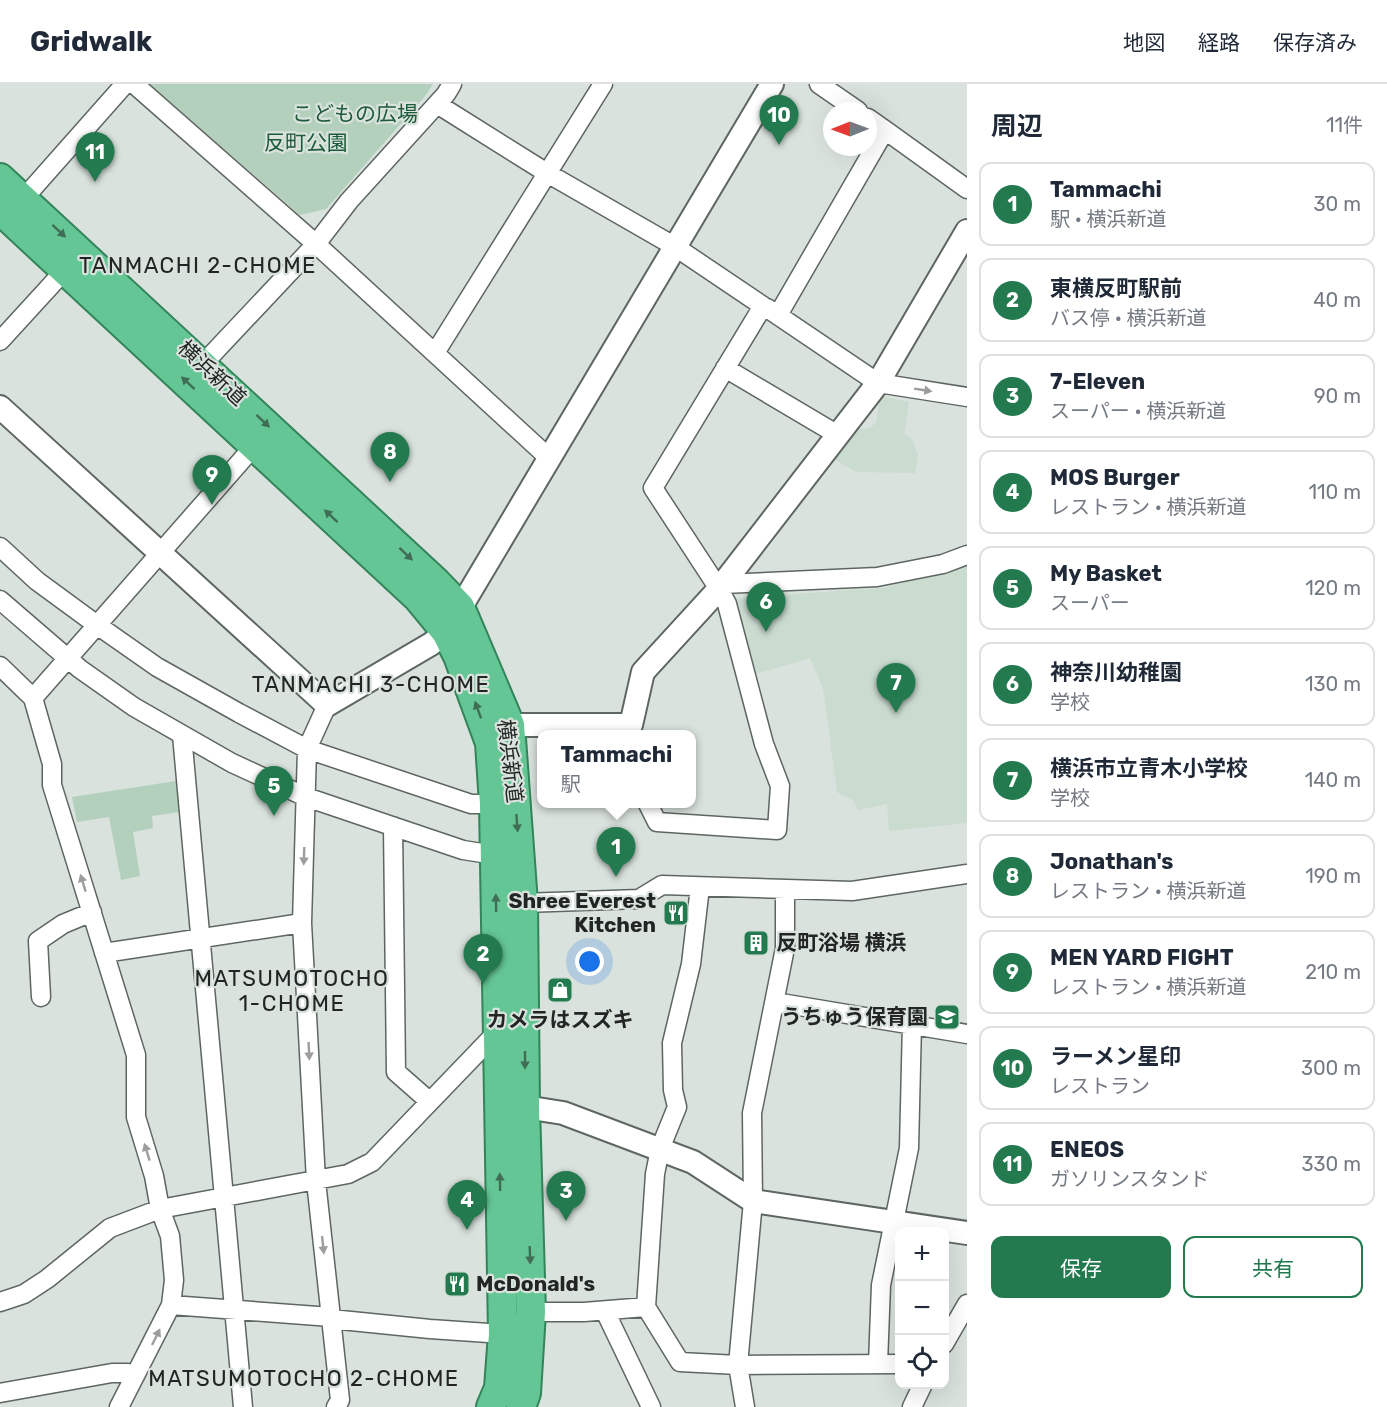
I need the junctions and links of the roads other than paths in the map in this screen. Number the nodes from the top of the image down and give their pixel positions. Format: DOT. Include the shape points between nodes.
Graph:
graph roads {
  1 [pos="125,84"];
  2 [pos="134,84"];
  3 [pos="452,84"];
  4 [pos="603,84"];
  5 [pos="772,84"];
  6 [pos="819,84"];
  7 [pos="845,102"];
  8 [pos="437,104"];
  9 [pos="877,124"];
  10 [pos="885,130"];
  11 [pos="547,173"];
  12 [pos="0,178"];
  13 [pos="967,189"];
  14 [pos="11,208"];
  15 [pos="967,231"];
  16 [pos="316,244"];
  17 [pos="674,246"];
  18 [pos="64,270"];
  19 [pos="770,311"];
  20 [pos="0,341"];
  21 [pos="435,353"];
  22 [pos="203,364"];
  23 [pos="725,368"];
  24 [pos="878,383"];
  25 [pos="967,397"];
  26 [pos="0,407"];
  27 [pos="838,435"];
  28 [pos="255,445"];
  29 [pos="549,458"];
  30 [pos="0,547"];
  31 [pos="160,553"];
  32 [pos="967,555"];
  33 [pos="721,587"];
  34 [pos="0,600"];
  35 [pos="460,607"];
  36 [pos="97,625"];
  37 [pos="446,632"];
  38 [pos="68,659"];
  39 [pos="0,666"];
  40 [pos="33,698"];
  41 [pos="327,705"];
  42 [pos="510,725"];
  43 [pos="633,730"];
  44 [pos="182,735"];
  45 [pos="307,749"];
  46 [pos="306,797"];
  47 [pos="494,804"];
  48 [pos="650,808"];
  49 [pos="393,826"];
  50 [pos="495,855"];
  51 [pos="967,874"];
  52 [pos="700,887"];
  53 [pos="785,890"];
  54 [pos="523,903"];
  55 [pos="92,912"];
  56 [pos="302,923"];
  57 [pos="201,938"];
  58 [pos="104,953"];
  59 [pos="41,997"];
  60 [pos="775,1002"];
  61 [pos="912,1023"];
  62 [pos="498,1031"];
  63 [pos="967,1034"];
  64 [pos="429,1101"];
  65 [pos="525,1107"];
  66 [pos="660,1149"];
  67 [pos="316,1181"];
  68 [pos="225,1198"];
  69 [pos="753,1201"];
  70 [pos="160,1209"];
  71 [pos="894,1222"];
  72 [pos="967,1233"];
  73 [pos="0,1302"];
  74 [pos="967,1304"];
  75 [pos="171,1305"];
  76 [pos="646,1307"];
  77 [pos="234,1311"];
  78 [pos="605,1311"];
  79 [pos="531,1312"];
  80 [pos="331,1318"];
  81 [pos="503,1334"];
  82 [pos="949,1337"];
  83 [pos="878,1364"];
  84 [pos="895,1364"];
  85 [pos="738,1365"];
  86 [pos="135,1376"];
  87 [pos="921,1389"];
  88 [pos="0,1393"];
  89 [pos="119,1407"];
  90 [pos="243,1407"];
  91 [pos="336,1407"];
  92 [pos="491,1407"];
  93 [pos="520,1407"];
  94 [pos="651,1407"];
  95 [pos="746,1407"];
  96 [pos="912,1407"];
  1 -- 14 [label="street"];
  2 -- 16 [label="street"];
  3 -- 8 [label="street"];
  4 -- 11 [label="street"];
  5 -- 17 [label="street"];
  6 -- 7 [label="street"];
  8 -- 11 [label="street"];
  8 -- 16 [label="street" via="349,201"];
  9 -- 10 [label="street"];
  10 -- 13 [label="street"];
  10 -- 19 [label="street"];
  11 -- 17 [label="street"];
  11 -- 21 [label="street"];
  12 -- 14 [label="highway, 横浜新道"];
  14 -- 18 [label="highway, 横浜新道"];
  14 -- 22 [label="highway, 横浜新道, one-way"];
  15 -- 24 [label="street"];
  16 -- 21 [label="street"];
  16 -- 22 [label="street"];
  17 -- 19 [label="street"];
  17 -- 29 [label="street"];
  18 -- 20 [label="street"];
  28 -- 18 [label="highway, 横浜新道, one-way"];
  19 -- 23 [label="street"];
  19 -- 24 [label="street"];
  21 -- 29 [label="street"];
  22 -- 35 [label="highway, 横浜新道, one-way"];
  23 -- 27 [label="street"];
  23 -- 33 [label="street" via="653,488"];
  24 -- 25 [label="street, one-way"];
  24 -- 27 [label="street"];
  26 -- 31 [label="street"];
  27 -- 33 [label="street"];
  28 -- 31 [label="street"];
  37 -- 28 [label="highway, 横浜新道, one-way" via="418,598"];
  29 -- 35 [label="street"];
  30 -- 36 [label="street" via="37,581"];
  31 -- 36 [label="street"];
  31 -- 41 [label="street"];
  32 -- 33 [label="street" via="943,564 877,577"];
  33 -- 43 [label="street" via="643,672"];
  33 -- 48 [label="street" via="764,744 780,786 777,830 657,822"];
  34 -- 38 [label="street"];
  35 -- 37 [label="street"];
  35 -- 42 [label="highway, 横浜新道"];
  36 -- 38 [label="street"];
  36 -- 45 [label="street" via="157,667"];
  37 -- 41 [label="street"];
  47 -- 37 [label="highway, 横浜新道, one-way" via="490,743"];
  38 -- 40 [label="street"];
  38 -- 44 [label="street" via="134,707"];
  39 -- 40 [label="street"];
  55 -- 40 [label="street, one-way" via="52,785 52,764"];
  41 -- 45 [label="street"];
  42 -- 43 [label="street"];
  42 -- 54 [label="highway, 横浜新道, one-way"];
  44 -- 46 [label="street" via="232,764"];
  44 -- 57 [label="street"];
  45 -- 46 [label="street"];
  45 -- 47 [label="street" via="471,804"];
  46 -- 49 [label="street"];
  46 -- 56 [label="street, one-way"];
  47 -- 50 [label="highway, 横浜新道"];
  49 -- 50 [label="street" via="463,850"];
  49 -- 64 [label="street" via="396,1072"];
  62 -- 50 [label="highway, 横浜新道, one-way"];
  51 -- 53 [label="street" via="852,891"];
  52 -- 53 [label="street"];
  52 -- 54 [label="street" via="662,885 639,900"];
  52 -- 66 [label="street" via="691,964 672,1043 677,1107"];
  53 -- 60 [label="street" via="785,948"];
  54 -- 65 [label="highway, 横浜新道, one-way"];
  55 -- 58 [label="street"];
  55 -- 59 [label="street" via="63,924 38,941"];
  56 -- 57 [label="street"];
  56 -- 67 [label="street, one-way"];
  57 -- 58 [label="street"];
  57 -- 68 [label="street"];
  70 -- 58 [label="street, one-way" via="136,1117 136,1055"];
  60 -- 61 [label="street"];
  60 -- 69 [label="street" via="752,1113"];
  61 -- 63 [label="street"];
  61 -- 71 [label="street" via="909,1148"];
  62 -- 64 [label="street"];
  81 -- 62 [label="highway, 横浜新道, one-way"];
  64 -- 67 [label="street" via="372,1162 348,1174"];
  65 -- 66 [label="street" via="563,1113"];
  65 -- 79 [label="highway, 横浜新道, one-way"];
  66 -- 69 [label="street" via="693,1162"];
  66 -- 76 [label="street"];
  67 -- 68 [label="street"];
  67 -- 80 [label="street, one-way"];
  68 -- 70 [label="street"];
  68 -- 77 [label="street"];
  69 -- 71 [label="street"];
  69 -- 85 [label="street"];
  70 -- 73 [label="street" via="110,1228 47,1279 24,1294"];
  70 -- 75 [label="street" via="170,1236 174,1280"];
  71 -- 72 [label="street"];
  71 -- 83 [label="street" via="881,1284"];
  74 -- 82 [label="street"];
  75 -- 77 [label="street"];
  86 -- 75 [label="street, one-way"];
  76 -- 78 [label="street"];
  76 -- 85 [label="street" via="680,1362"];
  77 -- 80 [label="street"];
  77 -- 90 [label="street"];
  78 -- 79 [label="street"];
  78 -- 94 [label="street"];
  79 -- 93 [label="highway, 横浜新道" via="526,1393"];
  80 -- 81 [label="street"];
  80 -- 91 [label="street" via="340,1400"];
  81 -- 92 [label="highway, 横浜新道" via="499,1388"];
  83 -- 84 [label="street"];
  83 -- 85 [label="street"];
  85 -- 95 [label="street"];
  86 -- 88 [label="street" via="112,1373"];
  86 -- 89 [label="street"];
  87 -- 96 [label="street"];
}
